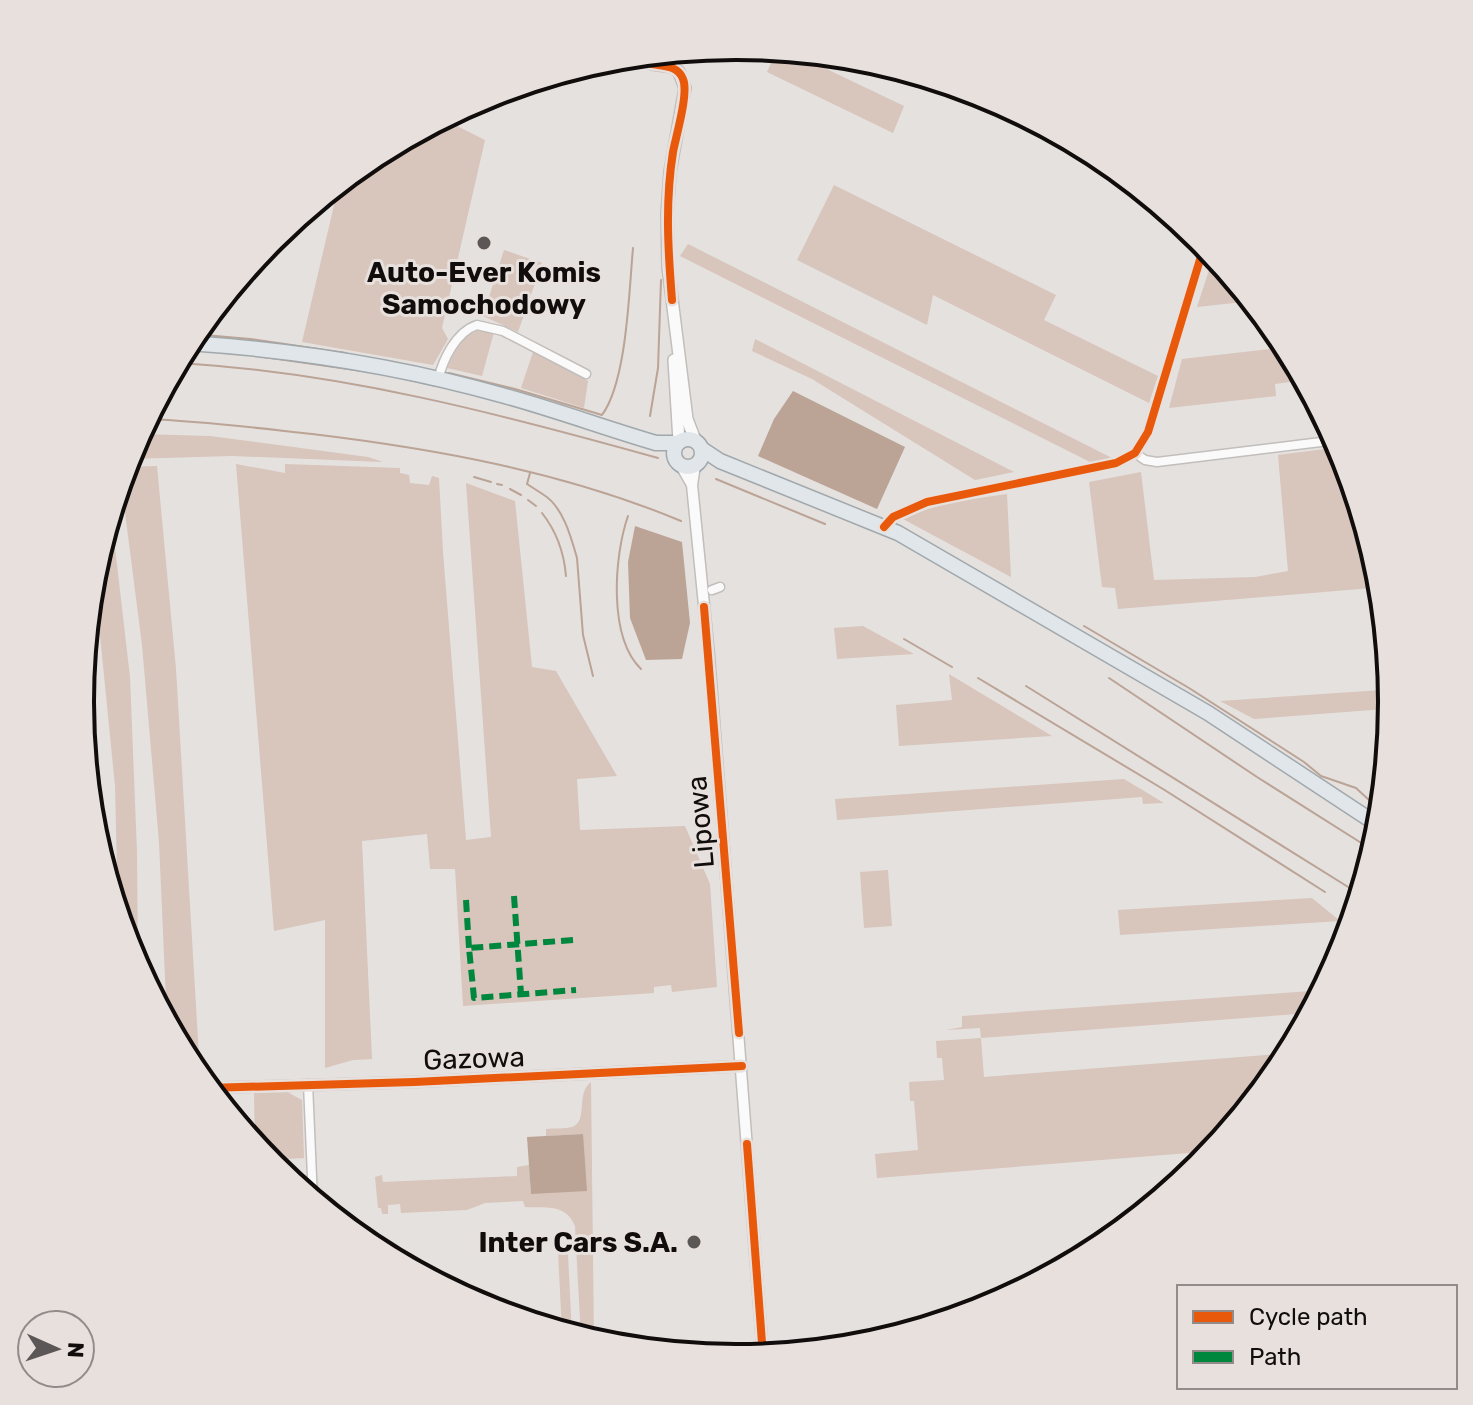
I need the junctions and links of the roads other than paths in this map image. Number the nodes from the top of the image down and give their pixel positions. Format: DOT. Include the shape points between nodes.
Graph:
graph roads {
  1 [pos="665,64"];
  2 [pos="1200,258"];
  3 [pos="203,345"];
  4 [pos="586,374"];
  5 [pos="438,380"];
  6 [pos="1323,442"];
  7 [pos="688,452"];
  8 [pos="1135,453"];
  9 [pos="884,527"];
  10 [pos="1369,819"];
  11 [pos="742,1066"];
  12 [pos="308,1084"];
  13 [pos="222,1087"];
  14 [pos="312,1185"];
  15 [pos="762,1344"];
  1 -- 7 [label="main road, Lipowa" via="679,72 685,88 669,182 668,267"];
  2 -- 8 [label="street" via="1148,432"];
  3 -- 5 [label="highway"];
  4 -- 5 [label="street" via="503,331 477,325 456,338"];
  5 -- 7 [label="highway"];
  6 -- 8 [label="street" via="1157,462"];
  7 -- 9 [label="highway"];
  7 -- 11 [label="street, Lipowa"];
  8 -- 9 [label="street" via="1058,477 927,502 893,517"];
  9 -- 10 [label="highway" via="1208,713"];
  11 -- 12 [label="street, Gazowa"];
  11 -- 15 [label="street, Lipowa"];
  12 -- 13 [label="street, Gazowa"];
  12 -- 14 [label="street"];
}
